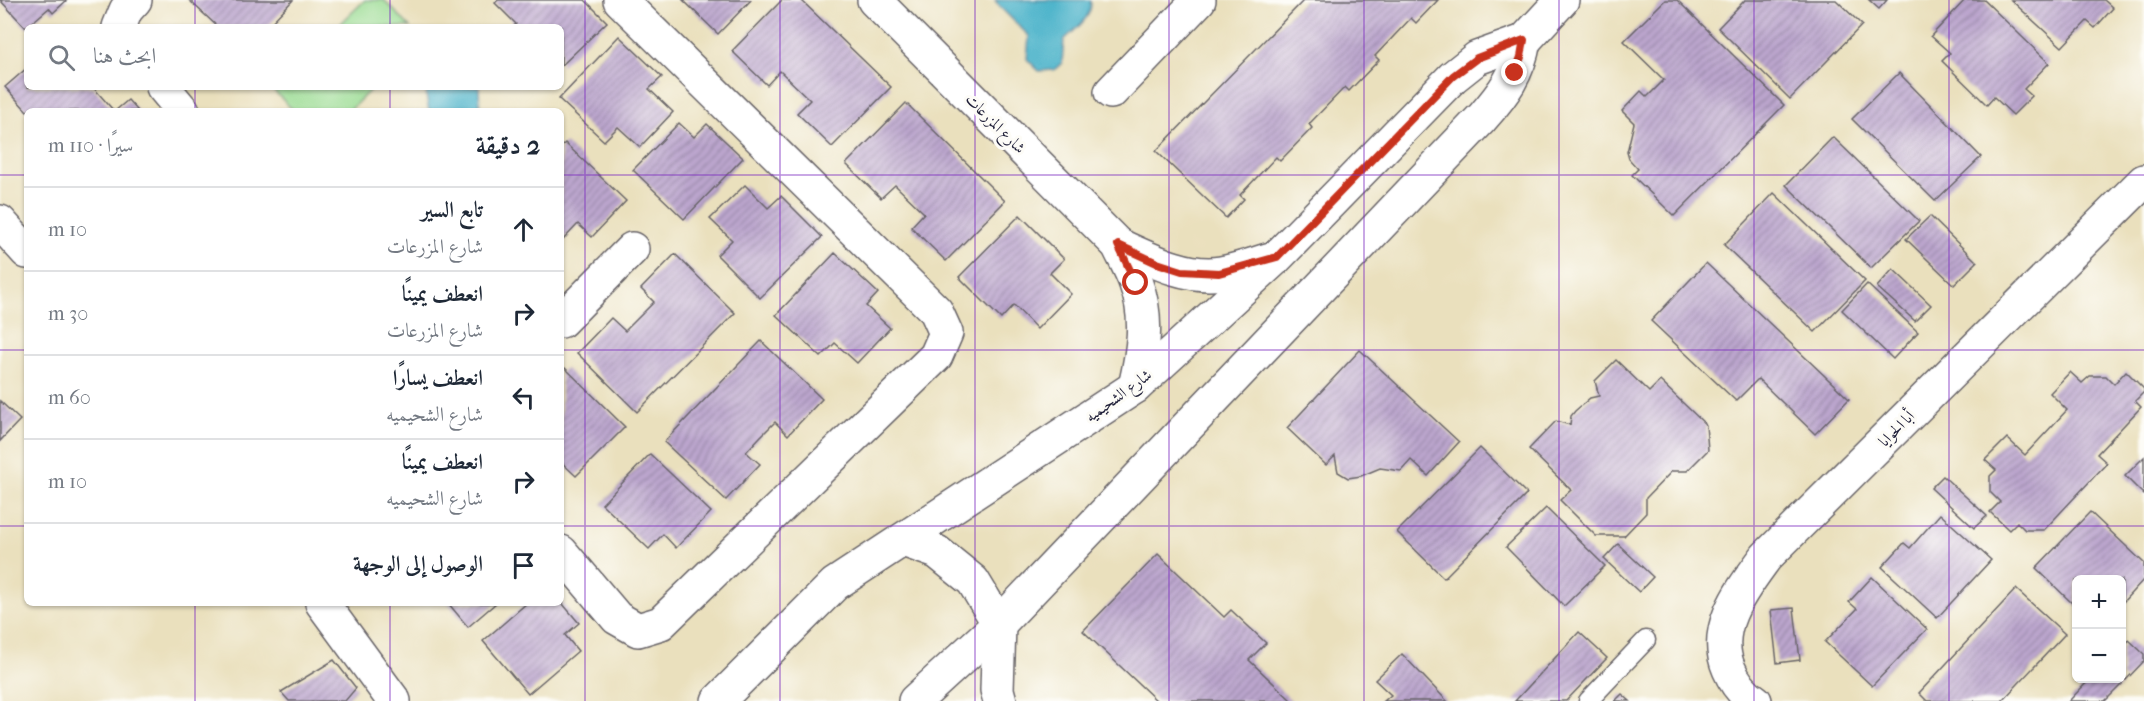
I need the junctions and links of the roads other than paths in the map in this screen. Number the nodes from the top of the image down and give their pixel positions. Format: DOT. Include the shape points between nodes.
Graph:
graph roads {
  1 [pos="135,0"];
  2 [pos="620,0"];
  3 [pos="874,0"];
  4 [pos="1199,0"];
  5 [pos="1562,0"];
  6 [pos="120,24"];
  7 [pos="1524,40"];
  8 [pos="166,90"];
  9 [pos="1111,92"];
  10 [pos="180,108"];
  11 [pos="2144,181"];
  12 [pos="0,222"];
  13 [pos="1118,245"];
  14 [pos="24,249"];
  15 [pos="632,249"];
  16 [pos="1277,257"];
  17 [pos="564,318"];
  18 [pos="1135,387"];
  19 [pos="903,540"];
  20 [pos="564,556"];
  21 [pos="324,606"];
  22 [pos="999,624"];
  23 [pos="1646,640"];
  24 [pos="394,701"];
  25 [pos="718,701"];
  26 [pos="915,701"];
  27 [pos="1000,701"];
  28 [pos="1588,701"];
  29 [pos="1755,701"];
  1 -- 6 [label="street"];
  2 -- 20 [label="street" via="936,311 946,333 936,356 661,623 638,630 617,618"];
  3 -- 13 [label="street, شارع المزرعات"];
  4 -- 9 [label="street"];
  5 -- 7 [label="street, شارع الشحيميه"];
  7 -- 16 [label="street, شارع الشحيميه" via="1477,58 1453,76"];
  7 -- 22 [label="street, شارع الشحيميه" via="1515,73 1482,118"];
  8 -- 10 [label="street"];
  11 -- 29 [label="street, أبا الحوايا" via="1766,557 1744,586 1729,616 1722,644 1735,683"];
  12 -- 14 [label="street"];
  13 -- 16 [label="street, شارع المزرعات" via="1182,271 1219,273"];
  13 -- 18 [label="street, شارع المزرعات" via="1136,283 1144,312 1144,347"];
  15 -- 17 [label="street"];
  16 -- 18 [label="street, شارع الشحيميه"];
  18 -- 19 [label="street, شارع الشحيميه"];
  19 -- 22 [label="street" via="937,552 973,581"];
  19 -- 25 [label="street, شارع الشحيميه" via="835,584"];
  21 -- 24 [label="street"];
  22 -- 26 [label="street, شارع الشحيميه"];
  22 -- 27 [label="street"];
  23 -- 28 [label="lane"];
}
